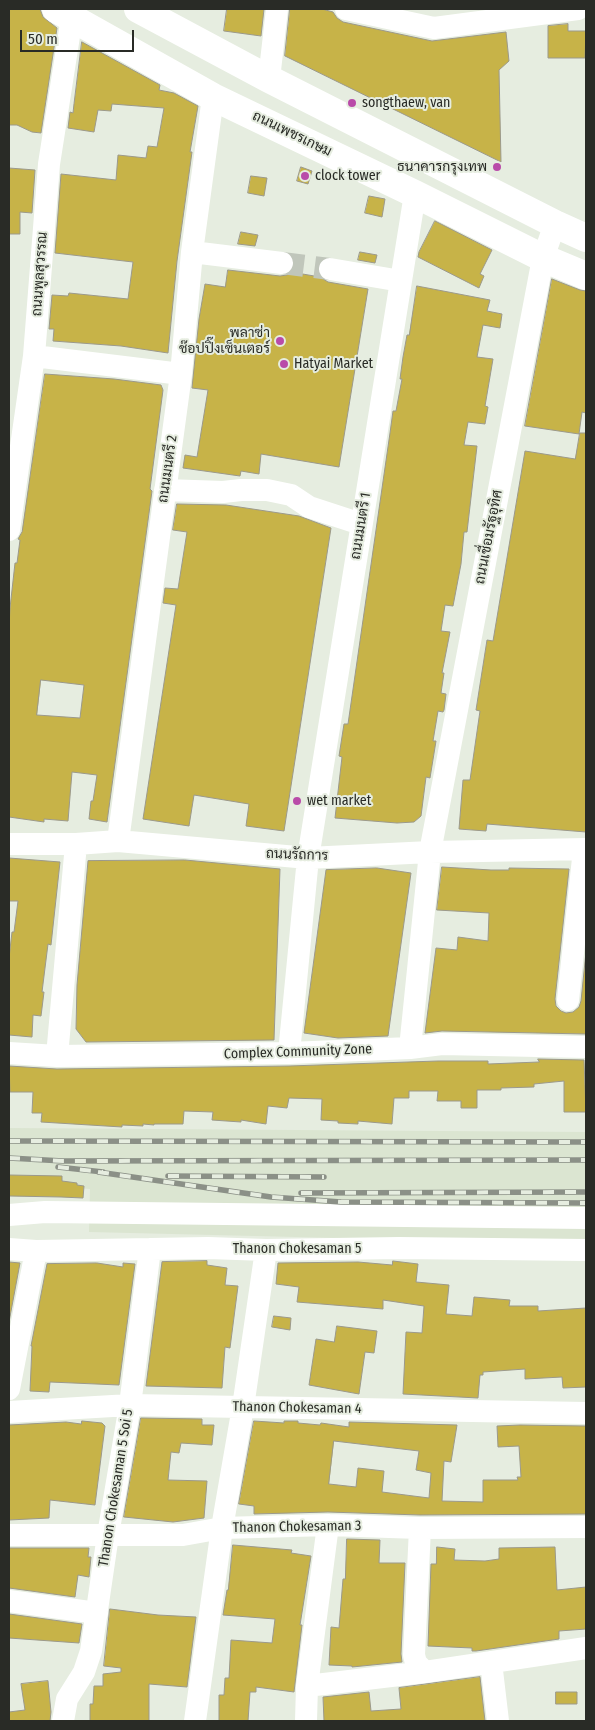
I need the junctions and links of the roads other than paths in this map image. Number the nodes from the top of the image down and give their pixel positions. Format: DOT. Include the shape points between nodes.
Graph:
graph roads {
  1 [pos="138,9"];
  2 [pos="277,9"];
  3 [pos="346,9"];
  4 [pos="578,9"];
  5 [pos="64,13"];
  6 [pos="269,79"];
  7 [pos="213,97"];
  8 [pos="415,194"];
  9 [pos="555,224"];
  10 [pos="586,238"];
  11 [pos="192,252"];
  12 [pos="543,258"];
  13 [pos="282,263"];
  14 [pos="330,269"];
  15 [pos="586,276"];
  16 [pos="401,281"];
  17 [pos="34,356"];
  18 [pos="181,374"];
  19 [pos="18,407"];
  20 [pos="165,490"];
  21 [pos="11,501"];
  22 [pos="361,524"];
  23 [pos="9,530"];
  24 [pos="118,841"];
  25 [pos="9,844"];
  26 [pos="76,844"];
  27 [pos="585,849"];
  28 [pos="430,852"];
  29 [pos="308,858"];
  30 [pos="568,1000"];
  31 [pos="586,1047"];
  32 [pos="410,1048"];
  33 [pos="9,1053"];
  34 [pos="289,1053"];
  35 [pos="57,1056"];
  36 [pos="9,1215"];
  37 [pos="586,1218"];
  38 [pos="9,1249"];
  39 [pos="150,1249"];
  40 [pos="36,1250"];
  41 [pos="266,1250"];
  42 [pos="586,1250"];
  43 [pos="9,1389"];
  44 [pos="130,1405"];
  45 [pos="243,1407"];
  46 [pos="9,1412"];
  47 [pos="586,1413"];
  48 [pos="328,1525"];
  49 [pos="586,1527"];
  50 [pos="222,1528"];
  51 [pos="420,1528"];
  52 [pos="9,1535"];
  53 [pos="108,1535"];
  54 [pos="9,1601"];
  55 [pos="97,1613"];
  56 [pos="586,1648"];
  57 [pos="491,1662"];
  58 [pos="425,1672"];
  59 [pos="307,1686"];
  60 [pos="63,1721"];
  61 [pos="195,1721"];
  62 [pos="306,1721"];
  63 [pos="498,1721"];
  1 -- 6 [label="main road"];
  2 -- 6 [label="street"];
  3 -- 4 [label="street" via="434,28"];
  5 -- 7 [label="main road, ถนนเพชรเกษม"];
  5 -- 17 [label="street, ถนนพูลสุวรรณ" via="48,164"];
  6 -- 9 [label="main road"];
  7 -- 8 [label="main road, ถนนเพชรเกษม"];
  7 -- 11 [label="street, ถนนมนตรี 2"];
  8 -- 12 [label="main road, ถนนเพชรเกษม"];
  8 -- 16 [label="street, ถนนมนตรี 1"];
  9 -- 10 [label="main road"];
  9 -- 12 [label="street, ถนนเชื่อมรัฐอุทิศ"];
  11 -- 13 [label="street"];
  11 -- 18 [label="street, ถนนมนตรี 2"];
  12 -- 15 [label="main road, ถนนเพชรเกษม"];
  12 -- 28 [label="street, ถนนเชื่อมรัฐอุทิศ"];
  14 -- 16 [label="street"];
  16 -- 22 [label="street, ถนนมนตรี 1"];
  17 -- 18 [label="street"];
  17 -- 19 [label="street, ถนนพูลสุวรรณ"];
  18 -- 20 [label="street, ถนนมนตรี 2"];
  19 -- 21 [label="street, ถนนพูลสุวรรณ"];
  20 -- 22 [label="street" via="266,490 291,495 309,507"];
  20 -- 24 [label="street, ถนนมนตรี 2"];
  21 -- 23 [label="street, ถนนพูลสุวรรณ"];
  22 -- 29 [label="street, ถนนมนตรี 1"];
  24 -- 26 [label="street, ถนนรัถการ"];
  24 -- 29 [label="street, ถนนรัถการ"];
  25 -- 26 [label="street, ถนนรัถการ"];
  26 -- 35 [label="street"];
  27 -- 28 [label="street, ถนนรัถการ"];
  27 -- 30 [label="street"];
  28 -- 29 [label="street, ถนนรัถการ"];
  28 -- 32 [label="street, ถนนเชื่อมรัฐอุทิศ"];
  29 -- 34 [label="street, ถนนมนตรี 1"];
  31 -- 32 [label="street, Complex Community Zone" via="442,1044"];
  32 -- 34 [label="street, Complex Community Zone"];
  33 -- 35 [label="street, Complex Community Zone"];
  34 -- 35 [label="street, Complex Community Zone"];
  36 -- 37 [label="street" via="45,1212"];
  38 -- 40 [label="street, Thanon Chokesaman 5"];
  39 -- 40 [label="street, Thanon Chokesaman 5"];
  39 -- 41 [label="street, Thanon Chokesaman 5"];
  39 -- 44 [label="street, Thanon Chokesaman 5 Soi 5"];
  40 -- 43 [label="street"];
  41 -- 42 [label="street, Thanon Chokesaman 5"];
  41 -- 45 [label="street"];
  44 -- 45 [label="street, Thanon Chokesaman 4"];
  44 -- 46 [label="street, Thanon Chokesaman 4"];
  44 -- 53 [label="street, Thanon Chokesaman 5 Soi 5"];
  45 -- 47 [label="street, Thanon Chokesaman 4"];
  45 -- 50 [label="street"];
  48 -- 50 [label="street, Thanon Chokesaman 3"];
  48 -- 51 [label="street, Thanon Chokesaman 3"];
  48 -- 59 [label="street"];
  49 -- 51 [label="street, Thanon Chokesaman 3"];
  50 -- 53 [label="street, Thanon Chokesaman 3" via="183,1535"];
  50 -- 61 [label="street"];
  51 -- 58 [label="street" via="414,1656"];
  52 -- 53 [label="street, Thanon Chokesaman 3"];
  53 -- 55 [label="street, Thanon Chokesaman 5 Soi 5"];
  54 -- 55 [label="street"];
  55 -- 60 [label="street, Thanon Chokesaman 5 Soi 5" via="91,1651 84,1672 67,1699"];
  56 -- 57 [label="street"];
  57 -- 58 [label="street"];
  57 -- 63 [label="street"];
  58 -- 59 [label="street"];
  59 -- 62 [label="street"];
}
